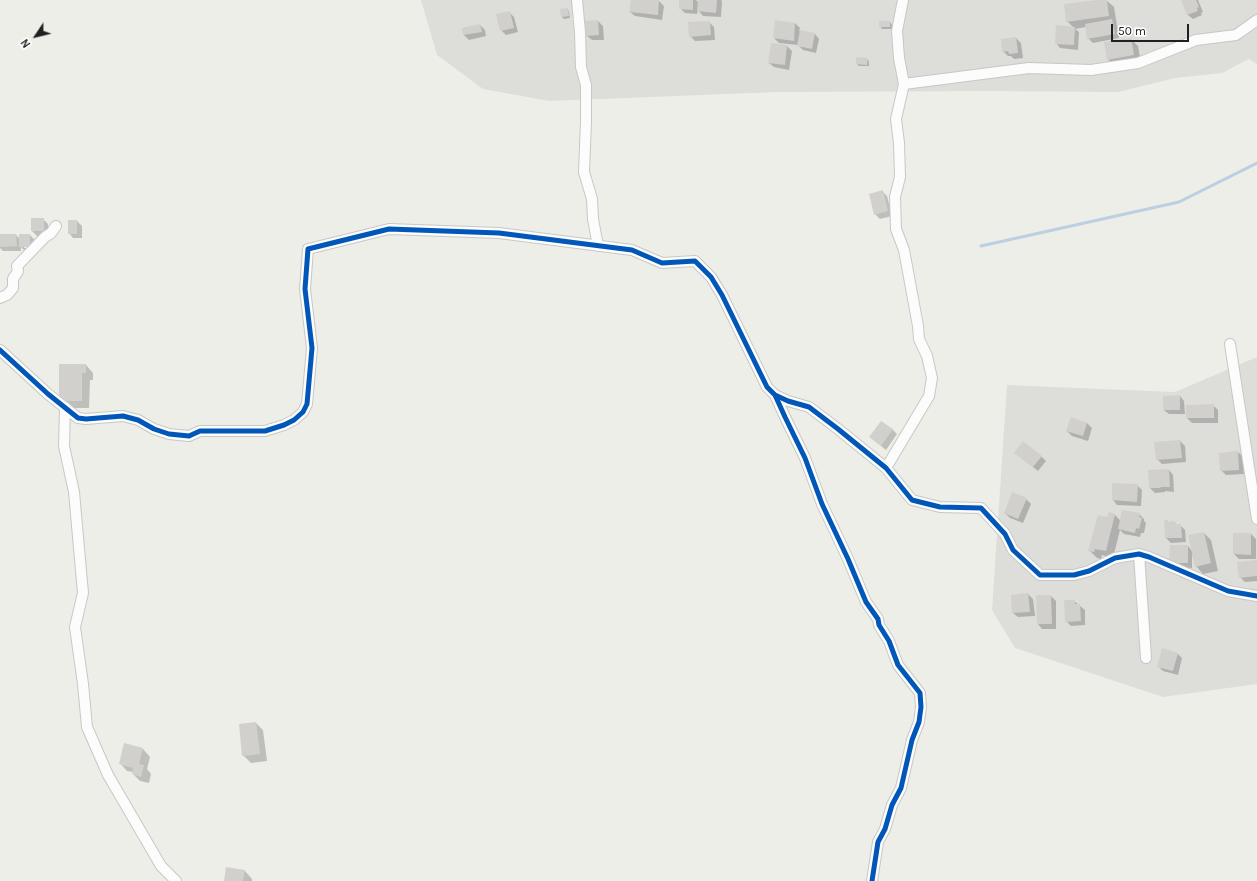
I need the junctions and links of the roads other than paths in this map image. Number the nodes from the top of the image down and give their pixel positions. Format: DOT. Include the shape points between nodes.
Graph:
graph roads {
  1 [pos="577,0"];
  2 [pos="903,0"];
  3 [pos="1257,20"];
  4 [pos="904,84"];
  5 [pos="56,226"];
  6 [pos="598,246"];
  7 [pos="0,298"];
  8 [pos="1230,344"];
  9 [pos="0,350"];
  10 [pos="775,395"];
  11 [pos="65,407"];
  12 [pos="886,468"];
  13 [pos="1257,519"];
  14 [pos="1138,554"];
  15 [pos="1257,596"];
  16 [pos="1146,658"];
  17 [pos="171,880"];
  18 [pos="872,881"];
  1 -- 6 [label="street" via="581,67 586,85 584,172 592,199"];
  2 -- 4 [label="street" via="897,31"];
  3 -- 4 [label="street" via="1236,35 1196,40 1138,63 1091,70 1029,68"];
  4 -- 12 [label="street" via="896,119 900,177 895,197 896,229 904,250 919,339 927,356 932,378 929,396"];
  5 -- 7 [label="street" via="17,266 13,288"];
  6 -- 10 [label="street" via="632,250 662,264 695,261 711,277 722,295 767,387"];
  6 -- 11 [label="street" via="499,233 389,229 308,248 304,289 312,348 307,404 294,420 265,431 200,432 189,436 169,434 123,416 78,418"];
  8 -- 13 [label="street"];
  9 -- 11 [label="street"];
  10 -- 12 [label="street" via="809,407"];
  10 -- 18 [label="street" via="806,458 822,504 866,602 878,619 898,665 920,693 919,722 912,740 902,788 892,805 878,842"];
  11 -- 17 [label="street" via="64,446 74,492 83,593 75,627 87,727 108,775"];
  12 -- 14 [label="street" via="912,500 940,507 981,508 1005,534 1013,550 1040,575 1074,575 1089,571 1115,558"];
  14 -- 15 [label="street" via="1228,591"];
  14 -- 16 [label="street"];
}
